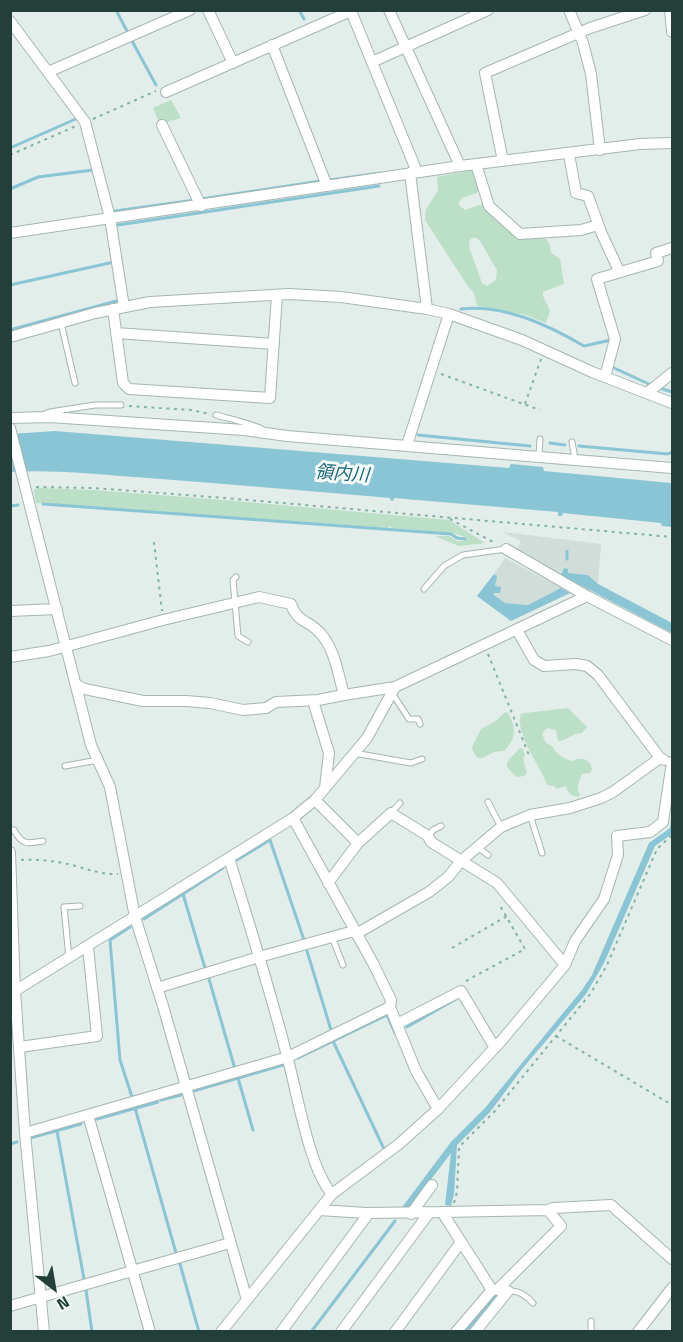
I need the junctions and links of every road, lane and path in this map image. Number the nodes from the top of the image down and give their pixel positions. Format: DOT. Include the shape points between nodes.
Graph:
graph roads {
  1 [pos="190,10"];
  2 [pos="208,10"];
  3 [pos="389,10"];
  4 [pos="488,10"];
  5 [pos="569,10"];
  6 [pos="645,10"];
  7 [pos="670,10"];
  8 [pos="10,21"];
  9 [pos="672,32"];
  10 [pos="579,33"];
  11 [pos="272,45"];
  12 [pos="406,47"];
  13 [pos="372,62"];
  14 [pos="233,63"];
  15 [pos="48,72"];
  16 [pos="166,92"];
  17 [pos="162,124"];
  18 [pos="672,143"];
  19 [pos="600,150"];
  20 [pos="569,154"];
  21 [pos="503,160"];
  22 [pos="476,164"];
  23 [pos="460,166"];
  24 [pos="413,173"];
  25 [pos="327,186"];
  26 [pos="201,206"];
  27 [pos="110,218"];
  28 [pos="598,225"];
  29 [pos="10,233"];
  30 [pos="672,248"];
  31 [pos="619,271"];
  32 [pos="277,295"];
  33 [pos="118,308"];
  34 [pos="427,309"];
  35 [pos="449,314"];
  36 [pos="61,323"];
  37 [pos="116,333"];
  38 [pos="10,337"];
  39 [pos="274,344"];
  40 [pos="544,351"];
  41 [pos="431,370"];
  42 [pos="672,373"];
  43 [pos="605,377"];
  44 [pos="75,383"];
  45 [pos="647,393"];
  46 [pos="672,403"];
  47 [pos="525,404"];
  48 [pos="121,405"];
  49 [pos="540,410"];
  50 [pos="216,415"];
  51 [pos="40,417"];
  52 [pos="10,418"];
  53 [pos="10,428"];
  54 [pos="266,433"];
  55 [pos="540,439"];
  56 [pos="572,442"];
  57 [pos="407,445"];
  58 [pos="539,456"];
  59 [pos="574,459"];
  60 [pos="672,468"];
  61 [pos="26,486"];
  62 [pos="449,518"];
  63 [pos="672,537"];
  64 [pos="154,542"];
  65 [pos="506,549"];
  66 [pos="236,577"];
  67 [pos="424,589"];
  68 [pos="587,596"];
  69 [pos="235,603"];
  70 [pos="57,609"];
  71 [pos="10,611"];
  72 [pos="163,620"];
  73 [pos="517,630"];
  74 [pos="672,640"];
  75 [pos="248,642"];
  76 [pos="484,645"];
  77 [pos="66,646"];
  78 [pos="10,657"];
  79 [pos="76,684"];
  80 [pos="393,690"];
  81 [pos="344,695"];
  82 [pos="313,701"];
  83 [pos="420,724"];
  84 [pos="354,753"];
  85 [pos="529,754"];
  86 [pos="660,758"];
  87 [pos="422,759"];
  88 [pos="98,760"];
  89 [pos="672,763"];
  90 [pos="65,766"];
  91 [pos="325,789"];
  92 [pos="315,800"];
  93 [pos="488,802"];
  94 [pos="400,803"];
  95 [pos="391,813"];
  96 [pos="530,816"];
  97 [pos="293,818"];
  98 [pos="441,826"];
  99 [pos="501,827"];
  100 [pos="10,830"];
  101 [pos="672,835"];
  102 [pos="428,836"];
  103 [pos="43,841"];
  104 [pos="358,843"];
  105 [pos="477,846"];
  106 [pos="542,853"];
  107 [pos="488,855"];
  108 [pos="11,857"];
  109 [pos="229,858"];
  110 [pos="461,861"];
  111 [pos="127,873"];
  112 [pos="328,883"];
  113 [pos="497,883"];
  114 [pos="80,906"];
  115 [pos="507,916"];
  116 [pos="135,917"];
  117 [pos="12,931"];
  118 [pos="355,933"];
  119 [pos="332,937"];
  120 [pos="88,947"];
  121 [pos="452,948"];
  122 [pos="259,957"];
  123 [pos="69,958"];
  124 [pos="343,965"];
  125 [pos="565,966"];
  126 [pos="157,988"];
  127 [pos="461,990"];
  128 [pos="13,993"];
  129 [pos="390,1007"];
  130 [pos="397,1024"];
  131 [pos="556,1036"];
  132 [pos="20,1047"];
  133 [pos="495,1048"];
  134 [pos="288,1057"];
  135 [pos="186,1087"];
  136 [pos="672,1105"];
  137 [pos="438,1108"];
  138 [pos="88,1115"];
  139 [pos="25,1132"];
  140 [pos="432,1185"];
  141 [pos="332,1194"];
  142 [pos="319,1210"];
  143 [pos="548,1210"];
  144 [pos="447,1212"];
  145 [pos="369,1213"];
  146 [pos="429,1213"];
  147 [pos="411,1214"];
  148 [pos="461,1242"];
  149 [pos="230,1243"];
  150 [pos="672,1259"];
  151 [pos="133,1271"];
  152 [pos="672,1288"];
  153 [pos="499,1290"];
  154 [pos="40,1297"];
  155 [pos="247,1300"];
  156 [pos="532,1303"];
  157 [pos="10,1306"];
  158 [pos="591,1322"];
  159 [pos="44,1332"];
  160 [pos="150,1332"];
  161 [pos="221,1332"];
  162 [pos="281,1332"];
  163 [pos="341,1332"];
  164 [pos="395,1332"];
  165 [pos="456,1332"];
  166 [pos="475,1332"];
  167 [pos="591,1332"];
  168 [pos="638,1332"];
  1 -- 15 [label="street"];
  2 -- 14 [label="street"];
  3 -- 12 [label="street"];
  4 -- 12 [label="street"];
  5 -- 10 [label="street"];
  6 -- 10 [label="street"];
  7 -- 9 [label="street"];
  8 -- 15 [label="street"];
  10 -- 19 [label="street" via="591,74"];
  10 -- 21 [label="street" via="485,73"];
  11 -- 13 [label="street" via="351,11"];
  11 -- 14 [label="street"];
  11 -- 25 [label="street"];
  12 -- 13 [label="street"];
  12 -- 23 [label="street"];
  13 -- 24 [label="street"];
  14 -- 16 [label="street"];
  15 -- 27 [label="street" via="85,122"];
  17 -- 26 [label="street"];
  18 -- 19 [label="street"];
  19 -- 20 [label="street"];
  20 -- 21 [label="street"];
  20 -- 28 [label="street" via="576,193 588,196"];
  21 -- 22 [label="street"];
  22 -- 23 [label="street"];
  22 -- 28 [label="street" via="489,206 520,234 581,230"];
  23 -- 24 [label="street"];
  24 -- 25 [label="street"];
  24 -- 34 [label="street"];
  25 -- 26 [label="street"];
  26 -- 27 [label="street"];
  27 -- 29 [label="street"];
  27 -- 33 [label="street"];
  28 -- 31 [label="street"];
  30 -- 31 [label="street" via="656,253 658,261"];
  31 -- 43 [label="street" via="597,279 615,339"];
  32 -- 33 [label="street" via="171,300"];
  32 -- 34 [label="street" via="341,297"];
  32 -- 39 [label="street"];
  33 -- 36 [label="street"];
  33 -- 37 [label="street"];
  34 -- 35 [label="street"];
  35 -- 40 [label="street"];
  35 -- 41 [label="street"];
  36 -- 38 [label="street"];
  36 -- 44 [label="lane"];
  37 -- 39 [label="street"];
  37 -- 39 [label="street" via="123,382 129,389 270,398"];
  40 -- 43 [label="street"];
  40 -- 47 [label="path"];
  41 -- 47 [label="path"];
  41 -- 57 [label="street"];
  42 -- 45 [label="street"];
  43 -- 45 [label="street"];
  45 -- 46 [label="street"];
  47 -- 49 [label="path"];
  48 -- 50 [label="path"];
  48 -- 51 [label="lane" via="95,405"];
  50 -- 54 [label="lane" via="258,426"];
  51 -- 52 [label="street"];
  51 -- 54 [label="street"];
  53 -- 61 [label="street"];
  54 -- 57 [label="street"];
  55 -- 58 [label="lane"];
  56 -- 59 [label="lane"];
  57 -- 58 [label="street"];
  58 -- 59 [label="street"];
  59 -- 60 [label="street"];
  61 -- 62 [label="path"];
  61 -- 70 [label="street"];
  62 -- 63 [label="path"];
  62 -- 65 [label="path"];
  64 -- 72 [label="path"];
  65 -- 67 [label="lane" via="463,555 444,566"];
  65 -- 68 [label="street"];
  66 -- 69 [label="lane"];
  68 -- 73 [label="street"];
  68 -- 74 [label="street"];
  69 -- 72 [label="street"];
  69 -- 75 [label="lane" via="238,636"];
  69 -- 81 [label="street" via="259,597 291,604 295,616 319,631 328,644"];
  70 -- 71 [label="street"];
  70 -- 77 [label="street"];
  72 -- 77 [label="street"];
  73 -- 76 [label="street"];
  73 -- 86 [label="street" via="534,660 544,666 576,664 587,666 598,675"];
  76 -- 80 [label="street"];
  76 -- 85 [label="path"];
  77 -- 78 [label="street"];
  77 -- 79 [label="street"];
  79 -- 82 [label="street" via="143,701 210,703 243,710 266,708 276,702"];
  79 -- 88 [label="street"];
  80 -- 81 [label="street"];
  80 -- 83 [label="lane" via="409,719 418,719"];
  80 -- 84 [label="street" via="367,738"];
  81 -- 82 [label="street"];
  82 -- 91 [label="street" via="329,753"];
  84 -- 87 [label="lane" via="411,763"];
  84 -- 91 [label="street"];
  86 -- 89 [label="street"];
  86 -- 96 [label="street" via="601,798"];
  88 -- 90 [label="lane"];
  88 -- 111 [label="street" via="110,787"];
  89 -- 125 [label="street" via="663,822 650,832 617,836 618,855 604,899 575,940"];
  91 -- 92 [label="street"];
  92 -- 97 [label="street"];
  92 -- 104 [label="street"];
  93 -- 99 [label="lane"];
  94 -- 95 [label="lane"];
  95 -- 102 [label="street"];
  95 -- 104 [label="street"];
  96 -- 99 [label="street"];
  96 -- 106 [label="lane"];
  97 -- 109 [label="street"];
  97 -- 112 [label="street"];
  98 -- 102 [label="lane"];
  99 -- 105 [label="street"];
  100 -- 103 [label="lane" via="30,844"];
  101 -- 131 [label="path" via="657,849 607,965"];
  102 -- 110 [label="street"];
  104 -- 112 [label="street"];
  105 -- 107 [label="lane"];
  105 -- 110 [label="street"];
  108 -- 111 [label="path" via="51,861 109,875"];
  108 -- 117 [label="street"];
  109 -- 116 [label="street"];
  109 -- 122 [label="street"];
  110 -- 113 [label="street"];
  110 -- 118 [label="street" via="429,892"];
  111 -- 116 [label="street"];
  112 -- 118 [label="street"];
  113 -- 115 [label="path" via="495,896"];
  113 -- 125 [label="street"];
  114 -- 123 [label="lane" via="64,907"];
  115 -- 121 [label="path"];
  115 -- 127 [label="path" via="525,950 462,984"];
  116 -- 120 [label="street"];
  116 -- 126 [label="street"];
  117 -- 128 [label="street"];
  118 -- 119 [label="street"];
  118 -- 129 [label="street" via="391,1000"];
  119 -- 122 [label="street"];
  119 -- 124 [label="lane"];
  120 -- 123 [label="street"];
  120 -- 132 [label="street" via="97,1036"];
  122 -- 126 [label="street"];
  122 -- 134 [label="street"];
  123 -- 128 [label="street"];
  125 -- 133 [label="street"];
  126 -- 135 [label="street"];
  127 -- 130 [label="street"];
  127 -- 133 [label="street"];
  128 -- 132 [label="street"];
  129 -- 130 [label="street"];
  129 -- 134 [label="street"];
  130 -- 137 [label="street" via="416,1071"];
  131 -- 136 [label="path"];
  131 -- 144 [label="path" via="494,1112 459,1147 457,1196"];
  132 -- 139 [label="street"];
  133 -- 137 [label="street"];
  134 -- 135 [label="street"];
  134 -- 141 [label="street" via="314,1160"];
  135 -- 138 [label="street"];
  135 -- 149 [label="street"];
  137 -- 141 [label="street" via="399,1144"];
  138 -- 139 [label="street"];
  138 -- 151 [label="street"];
  139 -- 154 [label="street"];
  140 -- 147 [label="street"];
  141 -- 142 [label="street"];
  142 -- 145 [label="street"];
  142 -- 155 [label="street"];
  143 -- 144 [label="street"];
  143 -- 150 [label="street" via="611,1205"];
  143 -- 153 [label="street" via="561,1226"];
  144 -- 146 [label="street"];
  144 -- 148 [label="street"];
  145 -- 147 [label="street"];
  145 -- 162 [label="street"];
  146 -- 147 [label="street"];
  146 -- 163 [label="street"];
  148 -- 153 [label="street"];
  148 -- 164 [label="street"];
  149 -- 151 [label="street"];
  149 -- 155 [label="street"];
  151 -- 154 [label="street"];
  151 -- 160 [label="street"];
  152 -- 168 [label="street"];
  153 -- 156 [label="lane" via="514,1290"];
  153 -- 165 [label="street"];
  153 -- 166 [label="street"];
  154 -- 157 [label="street"];
  154 -- 159 [label="street"];
  155 -- 161 [label="street"];
  158 -- 167 [label="lane"];
}
